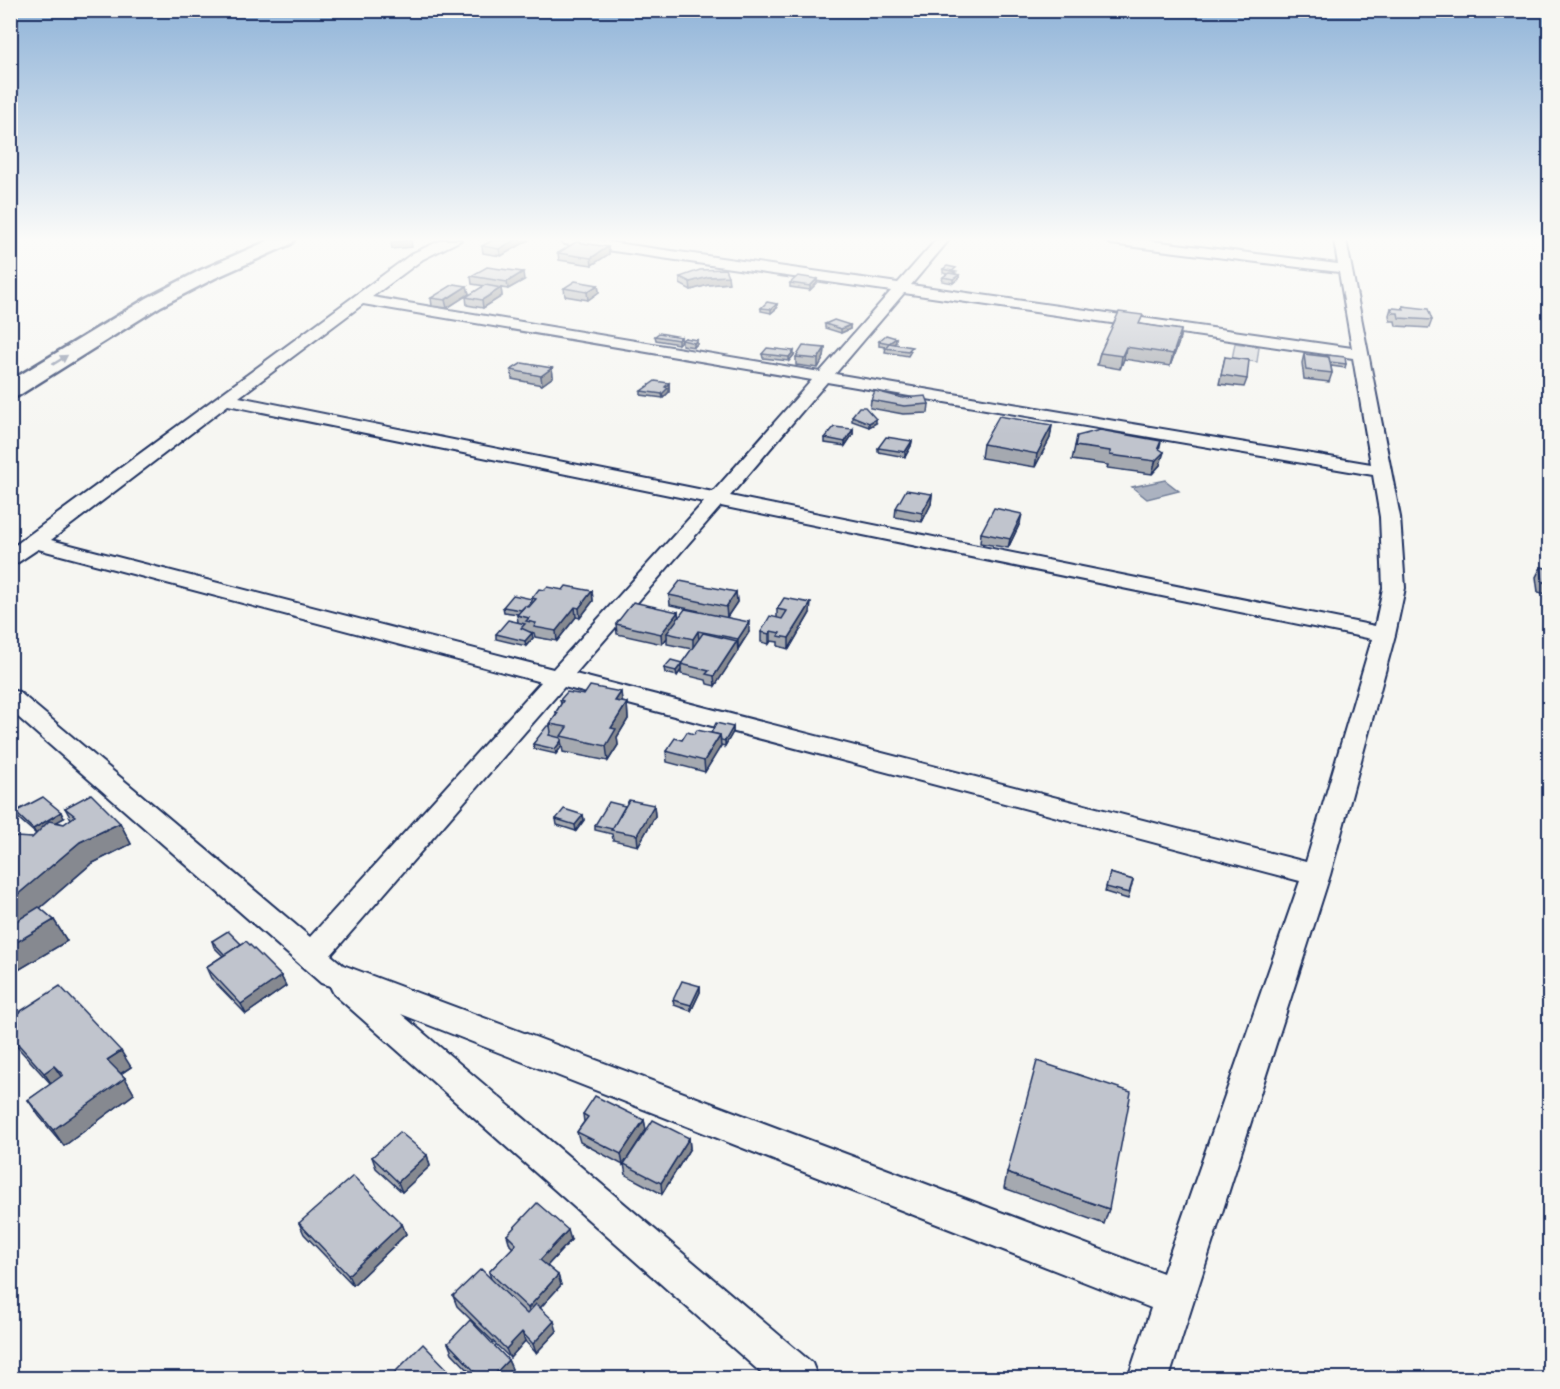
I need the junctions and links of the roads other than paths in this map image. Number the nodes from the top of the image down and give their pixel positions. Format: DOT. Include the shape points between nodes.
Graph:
graph roads {
  1 [pos="127,305"];
  2 [pos="149,305"];
  3 [pos="352,305"];
  4 [pos="395,305"];
  5 [pos="886,305"];
  6 [pos="1018,305"];
  7 [pos="1352,305"];
  8 [pos="1361,354"];
  9 [pos="10,372"];
  10 [pos="825,376"];
  11 [pos="10,391"];
  12 [pos="225,399"];
  13 [pos="1382,471"];
  14 [pos="717,499"];
  15 [pos="35,542"];
  16 [pos="10,559"];
  17 [pos="1384,635"];
  18 [pos="558,678"];
  19 [pos="10,697"];
  20 [pos="1316,875"];
  21 [pos="322,965"];
  22 [pos="1174,1297"];
  23 [pos="797,1378"];
  24 [pos="1149,1378"];
  1 -- 9 [label="highway"];
  11 -- 2 [label="highway, one-way"];
  3 -- 12 [label="street"];
  4 -- 10 [label="street"];
  5 -- 10 [label="street"];
  6 -- 8 [label="street"];
  7 -- 8 [label="street"];
  8 -- 13 [label="street"];
  10 -- 13 [label="street"];
  10 -- 14 [label="street"];
  12 -- 14 [label="street"];
  12 -- 15 [label="street"];
  13 -- 17 [label="street" via="1390,517 1394,588"];
  14 -- 17 [label="street"];
  14 -- 18 [label="street"];
  15 -- 16 [label="street"];
  15 -- 18 [label="street"];
  17 -- 20 [label="street"];
  18 -- 20 [label="street"];
  18 -- 21 [label="street"];
  19 -- 21 [label="street"];
  20 -- 22 [label="street"];
  21 -- 22 [label="street"];
  21 -- 23 [label="street"];
  22 -- 24 [label="street"];
}
